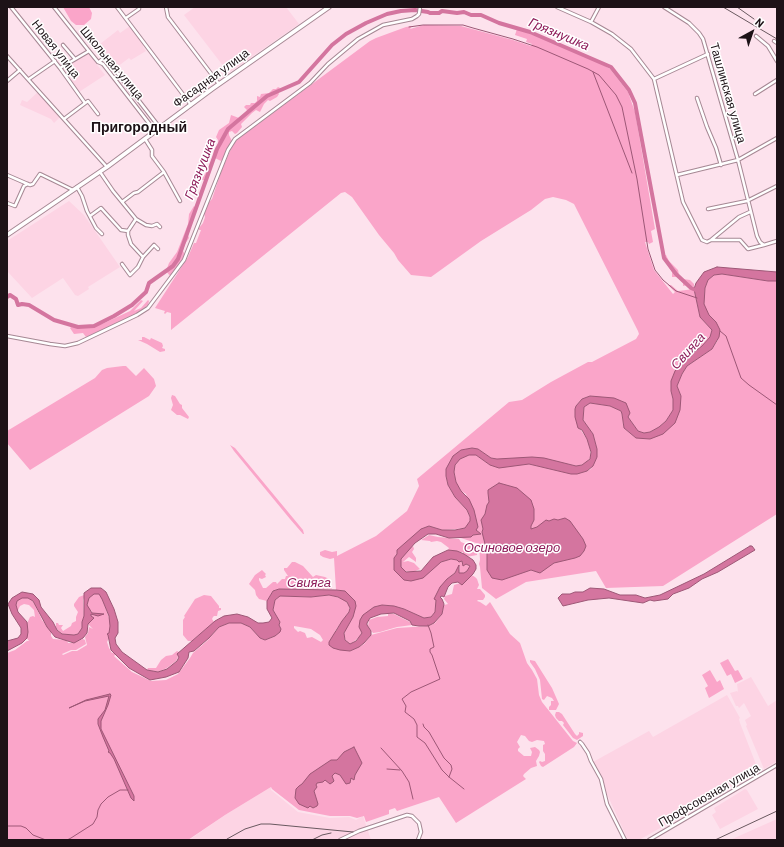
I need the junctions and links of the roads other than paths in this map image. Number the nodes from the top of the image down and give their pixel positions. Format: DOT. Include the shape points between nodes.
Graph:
graph roads {
  1 [pos="10,7"];
  2 [pos="54,7"];
  3 [pos="117,7"];
  4 [pos="139,7"];
  5 [pos="166,7"];
  6 [pos="329,7"];
  7 [pos="420,7"];
  8 [pos="557,7"];
  9 [pos="599,7"];
  10 [pos="664,7"];
  11 [pos="126,18"];
  12 [pos="591,22"];
  13 [pos="756,36"];
  14 [pos="63,45"];
  15 [pos="89,51"];
  16 [pos="708,54"];
  17 [pos="7,56"];
  18 [pos="75,59"];
  19 [pos="55,60"];
  20 [pos="777,61"];
  21 [pos="99,62"];
  22 [pos="60,68"];
  23 [pos="20,70"];
  24 [pos="28,79"];
  25 [pos="654,79"];
  26 [pos="777,80"];
  27 [pos="7,81"];
  28 [pos="219,84"];
  29 [pos="755,94"];
  30 [pos="697,98"];
  31 [pos="85,103"];
  32 [pos="191,105"];
  33 [pos="98,114"];
  34 [pos="64,119"];
  35 [pos="160,128"];
  36 [pos="155,131"];
  37 [pos="777,138"];
  38 [pos="145,139"];
  39 [pos="738,160"];
  40 [pos="721,165"];
  41 [pos="107,167"];
  42 [pos="100,172"];
  43 [pos="164,172"];
  44 [pos="7,175"];
  45 [pos="676,175"];
  46 [pos="28,184"];
  47 [pos="777,186"];
  48 [pos="77,187"];
  49 [pos="73,190"];
  50 [pos="180,201"];
  51 [pos="747,201"];
  52 [pos="122,202"];
  53 [pos="7,203"];
  54 [pos="708,209"];
  55 [pos="750,212"];
  56 [pos="90,216"];
  57 [pos="136,219"];
  58 [pos="160,227"];
  59 [pos="128,231"];
  60 [pos="102,234"];
  61 [pos="7,235"];
  62 [pos="711,240"];
  63 [pos="777,241"];
  64 [pos="764,245"];
  65 [pos="158,249"];
  66 [pos="143,257"];
  67 [pos="122,264"];
  68 [pos="7,336"];
  69 [pos="580,742"];
  70 [pos="777,765"];
  71 [pos="340,840"];
  72 [pos="418,840"];
  73 [pos="625,840"];
  74 [pos="649,840"];
  1 -- 19 [label="street, Новая улица"];
  2 -- 15 [label="street, Школьная улица"];
  3 -- 11 [label="street"];
  4 -- 11 [label="street"];
  5 -- 28 [label="street" via="168,17"];
  6 -- 28 [label="main road, Фасадная улица"];
  7 -- 68 [label="street" via="418,16 383,25 358,39 310,83 235,139 228,150 184,260 148,308 78,343 65,346"];
  8 -- 12 [label="street"];
  9 -- 12 [label="street"];
  10 -- 16 [label="street, Ташлинская улица" via="696,29"];
  11 -- 32 [label="street"];
  12 -- 25 [label="street" via="631,49"];
  13 -- 20 [label="street" via="768,46"];
  14 -- 18 [label="street"];
  15 -- 18 [label="street"];
  15 -- 21 [label="street, Школьная улица"];
  16 -- 25 [label="street"];
  16 -- 39 [label="street, Ташлинская улица"];
  17 -- 23 [label="street"];
  18 -- 22 [label="street"];
  19 -- 22 [label="street, Новая улица"];
  19 -- 24 [label="street"];
  21 -- 35 [label="street" via="106,57"];
  21 -- 36 [label="street, Школьная улица"];
  22 -- 31 [label="street, Новая улица"];
  23 -- 24 [label="street"];
  23 -- 27 [label="street"];
  24 -- 34 [label="street"];
  25 -- 45 [label="street"];
  26 -- 29 [label="street"];
  28 -- 32 [label="main road, Фасадная улица"];
  30 -- 40 [label="street"];
  31 -- 33 [label="street, Новая улица" via="88,101"];
  31 -- 34 [label="street"];
  32 -- 35 [label="main road, Фасадная улица"];
  34 -- 41 [label="street"];
  35 -- 36 [label="main road, Фасадная улица"];
  36 -- 38 [label="main road, Фасадная улица"];
  37 -- 39 [label="street"];
  38 -- 41 [label="main road, Фасадная улица"];
  38 -- 43 [label="street" via="152,150 152,156"];
  39 -- 40 [label="street"];
  39 -- 51 [label="street, Ташлинская улица"];
  40 -- 45 [label="street"];
  41 -- 42 [label="main road, Фасадная улица"];
  42 -- 48 [label="main road, Фасадная улица"];
  42 -- 52 [label="street"];
  43 -- 50 [label="street"];
  43 -- 52 [label="street"];
  44 -- 46 [label="street"];
  45 -- 62 [label="street" via="683,202 702,240"];
  46 -- 49 [label="street" via="33,184 40,174"];
  46 -- 53 [label="street" via="24,186 15,206"];
  47 -- 51 [label="street"];
  48 -- 49 [label="main road, Фасадная улица"];
  48 -- 56 [label="street"];
  49 -- 61 [label="main road, Фасадная улица"];
  51 -- 54 [label="street"];
  51 -- 55 [label="street, Ташлинская улица"];
  52 -- 57 [label="street"];
  55 -- 62 [label="street" via="739,217"];
  55 -- 64 [label="street, Ташлинская улица" via="757,236"];
  56 -- 59 [label="street" via="101,208 121,230"];
  56 -- 60 [label="street"];
  57 -- 58 [label="street" via="146,225 157,224"];
  57 -- 59 [label="street"];
  59 -- 66 [label="street" via="131,244"];
  62 -- 64 [label="street" via="740,240 748,249"];
  63 -- 64 [label="street"];
  65 -- 66 [label="street" via="154,245"];
  66 -- 67 [label="street" via="130,275"];
  69 -- 73 [label="street" via="601,779 607,804"];
  70 -- 74 [label="street, Профсоюзная улица"];
  71 -- 72 [label="street" via="407,815 419,823 421,832"];
}
